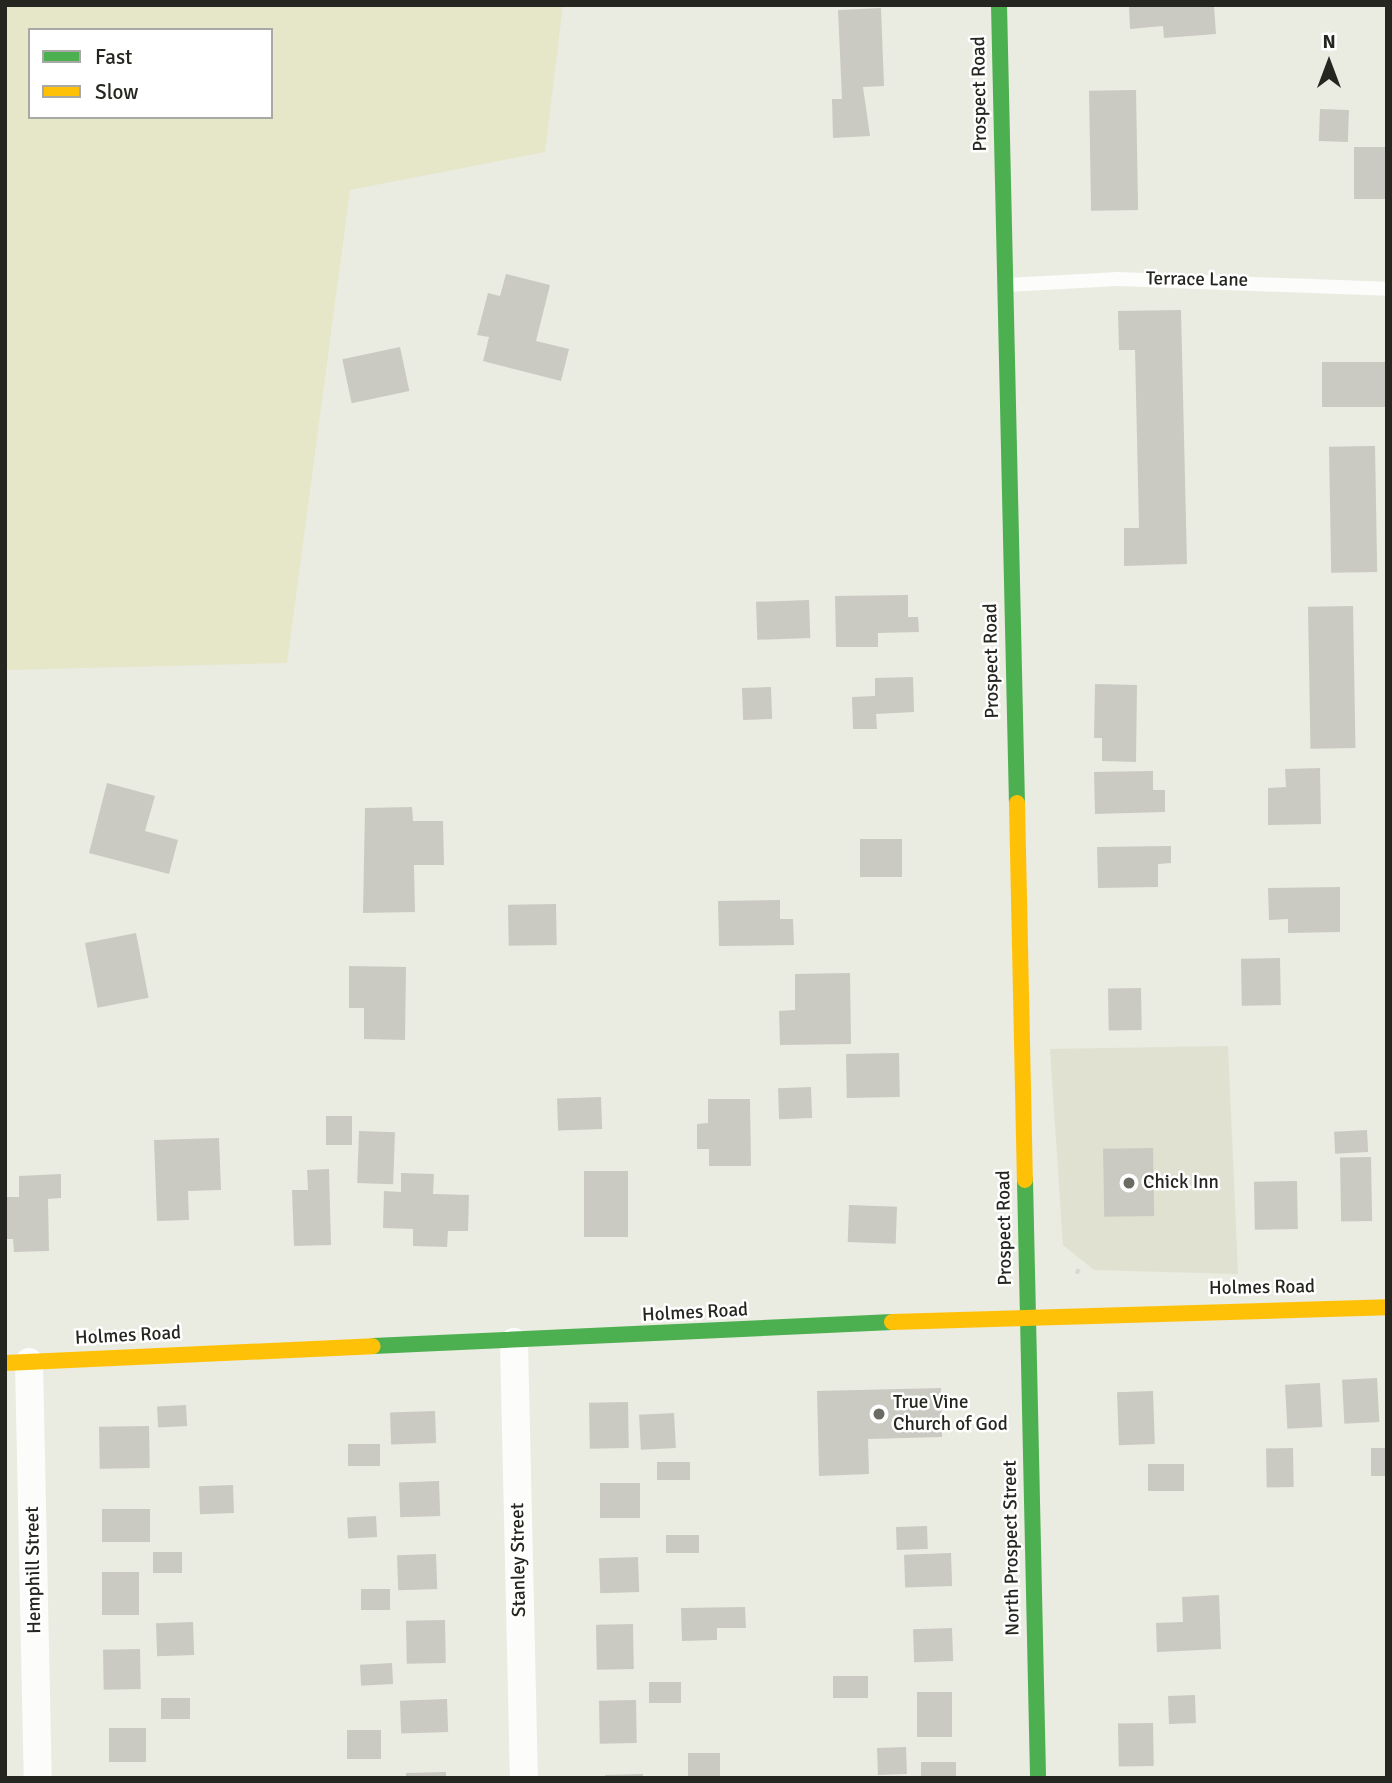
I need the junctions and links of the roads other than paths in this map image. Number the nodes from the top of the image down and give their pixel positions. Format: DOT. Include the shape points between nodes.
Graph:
graph roads {
  1 [pos="999,5"];
  2 [pos="1006,285"];
  3 [pos="1387,289"];
  4 [pos="1387,1307"];
  5 [pos="1027,1317"];
  6 [pos="514,1342"];
  7 [pos="17,1363"];
  8 [pos="38,1778"];
  9 [pos="524,1778"];
  10 [pos="1038,1778"];
  1 -- 2 [label="main road, Prospect Road"];
  2 -- 3 [label="lane, Terrace Lane" via="1118,279"];
  2 -- 5 [label="main road, Prospect Road"];
  4 -- 5 [label="main road, Holmes Road"];
  5 -- 6 [label="main road, Holmes Road"];
  5 -- 10 [label="main road, North Prospect Street"];
  6 -- 7 [label="main road, Holmes Road"];
  6 -- 9 [label="street, Stanley Street"];
  7 -- 8 [label="street, Hemphill Street"];
}
